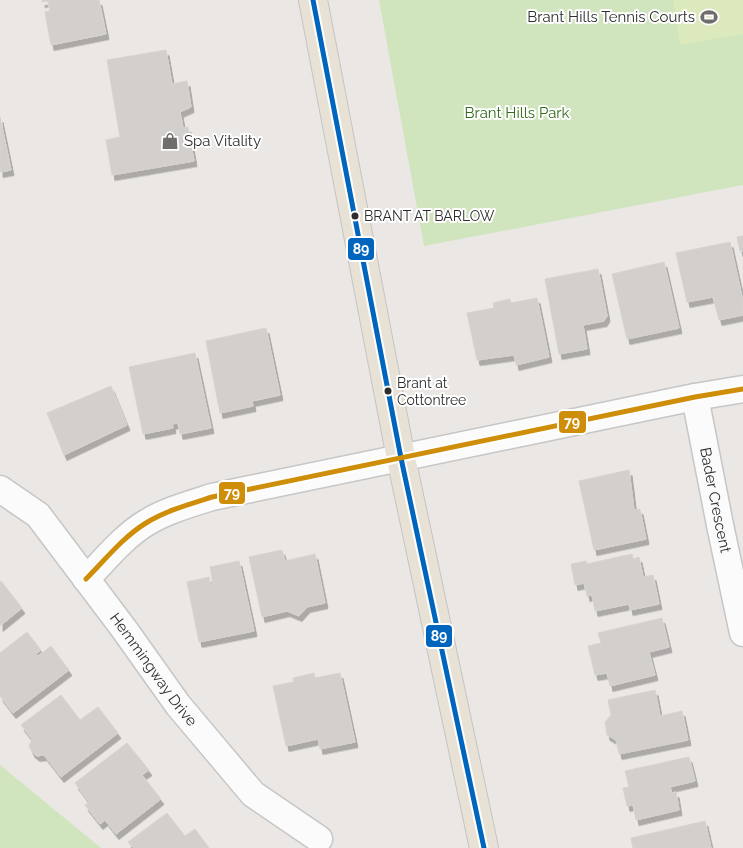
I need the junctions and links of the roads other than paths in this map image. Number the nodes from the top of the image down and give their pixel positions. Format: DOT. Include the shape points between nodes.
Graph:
graph roads {
  1 [pos="313,0"];
  2 [pos="743,389"];
  3 [pos="695,397"];
  4 [pos="401,458"];
  5 [pos="0,489"];
  6 [pos="86,579"];
  7 [pos="743,633"];
  8 [pos="319,839"];
  9 [pos="484,848"];
  1 -- 4 [label="main road"];
  2 -- 3 [label="street"];
  3 -- 4 [label="street"];
  3 -- 7 [label="street, Bader Crescent"];
  4 -- 6 [label="street" via="178,508 146,523"];
  4 -- 9 [label="main road"];
  5 -- 6 [label="street, Hemmingway Drive" via="38,515"];
  6 -- 8 [label="street, Hemmingway Drive" via="178,705 253,794"];
}
